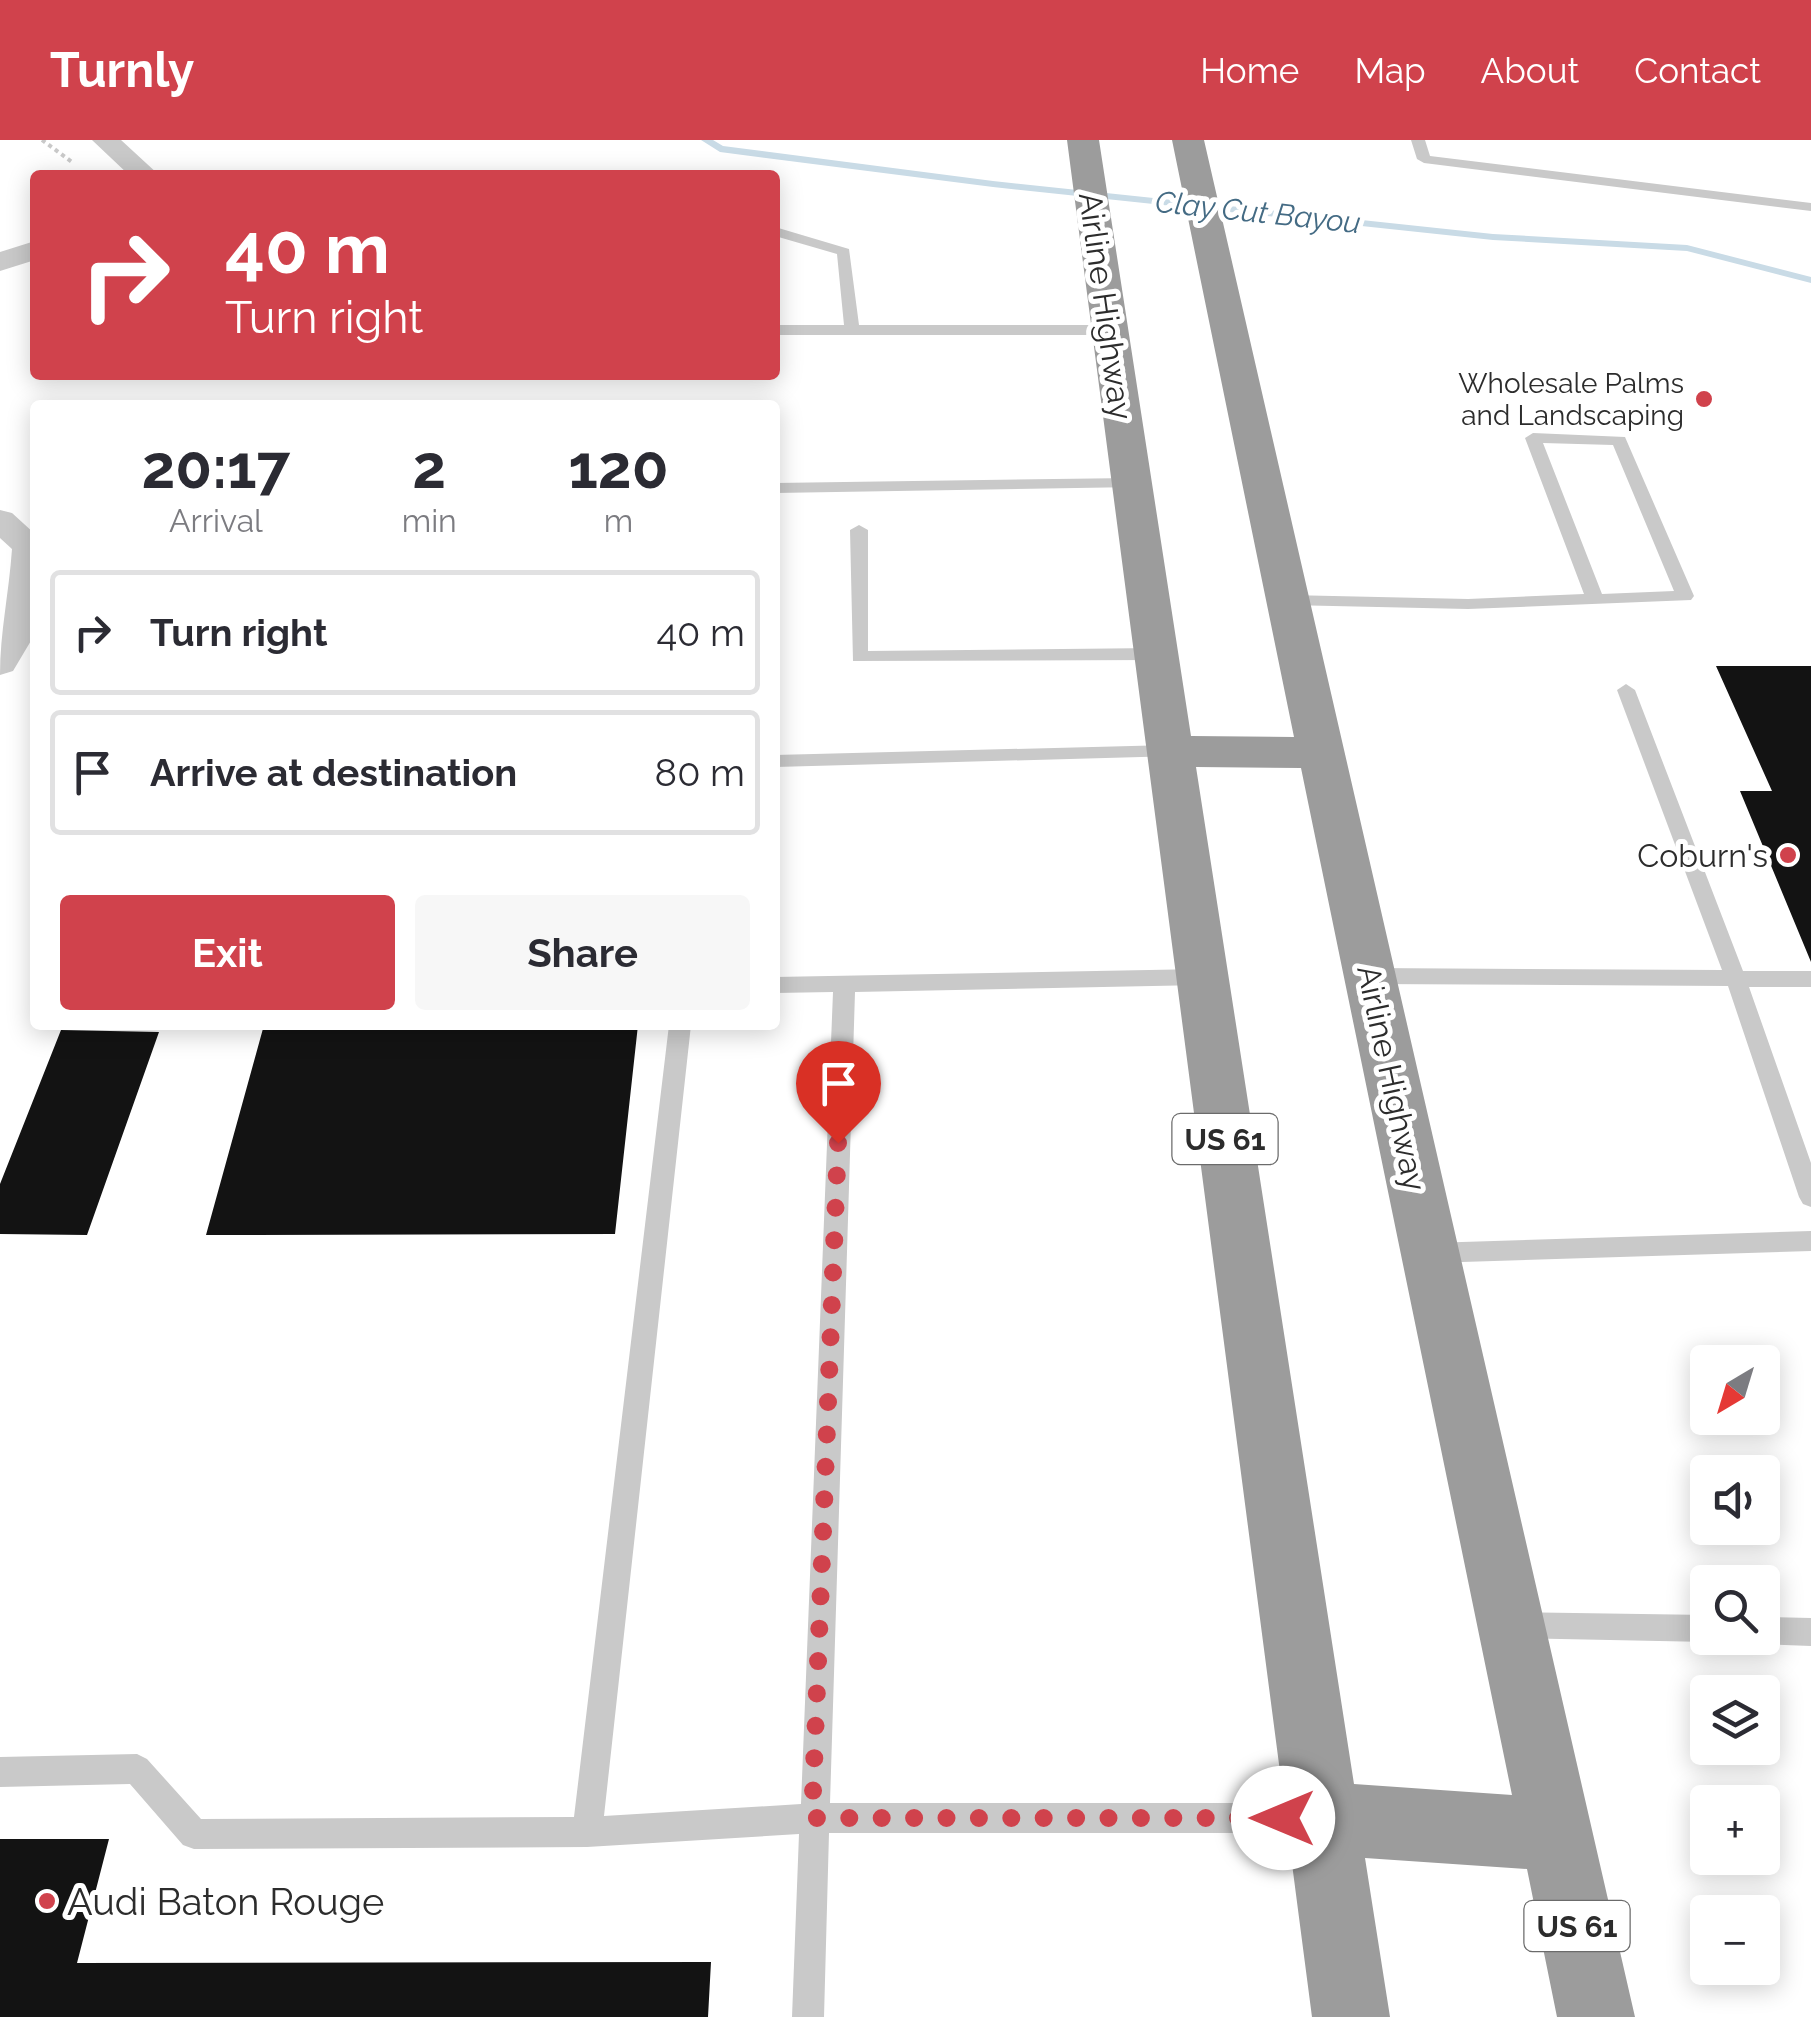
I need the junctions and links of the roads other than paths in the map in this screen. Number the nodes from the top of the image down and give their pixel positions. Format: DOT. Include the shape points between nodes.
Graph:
graph roads {
  1 [pos="105,140"];
  2 [pos="1418,140"];
  3 [pos="1083,145"];
  4 [pos="1191,154"];
  5 [pos="139,170"];
  6 [pos="1811,207"];
  7 [pos="780,232"];
  8 [pos="30,252"];
  9 [pos="0,262"];
  10 [pos="852,329"];
  11 [pos="780,330"];
  12 [pos="1110,330"];
  13 [pos="1131,483"];
  14 [pos="780,488"];
  15 [pos="0,520"];
  16 [pos="859,530"];
  17 [pos="1595,599"];
  18 [pos="1288,600"];
  19 [pos="1156,654"];
  20 [pos="0,663"];
  21 [pos="1626,690"];
  22 [pos="1170,751"];
  23 [pos="1321,753"];
  24 [pos="780,762"];
  25 [pos="1202,976"];
  26 [pos="1370,976"];
  27 [pos="1736,979"];
  28 [pos="1811,980"];
  29 [pos="844,984"];
  30 [pos="780,986"];
  31 [pos="679,1030"];
  32 [pos="1811,1197"];
  33 [pos="1811,1242"];
  34 [pos="1430,1252"];
  35 [pos="1512,1625"];
  36 [pos="1690,1629"];
  37 [pos="1780,1631"];
  38 [pos="1811,1632"];
  39 [pos="0,1772"];
  40 [pos="812,1818"];
  41 [pos="1322,1818"];
  42 [pos="587,1832"];
  43 [pos="1557,1836"];
  44 [pos="808,2017"];
  45 [pos="1351,2017"];
  46 [pos="1596,2017"];
  1 -- 5 [label="street"];
  2 -- 6 [label="lane" via="1424,159"];
  3 -- 12 [label="highway, Airline Highway / US 61"];
  4 -- 18 [label="highway, Airline Highway / US 61"];
  7 -- 10 [label="lane" via="844,252"];
  8 -- 9 [label="street"];
  10 -- 11 [label="lane"];
  10 -- 12 [label="lane"];
  12 -- 13 [label="highway, Airline Highway / US 61"];
  13 -- 14 [label="lane"];
  13 -- 19 [label="highway, Airline Highway / US 61"];
  15 -- 20 [label="street" via="29,547 26,618"];
  16 -- 19 [label="lane" via="859,658"];
  17 -- 17 [label="lane" via="1685,596 1619,440 1533,438"];
  17 -- 18 [label="lane"];
  18 -- 23 [label="highway, Airline Highway / US 61"];
  19 -- 22 [label="highway, Airline Highway / US 61"];
  21 -- 27 [label="lane"];
  22 -- 23 [label="highway"];
  22 -- 24 [label="lane"];
  22 -- 25 [label="highway, Airline Highway / US 61"];
  23 -- 26 [label="highway, Airline Highway / US 61"];
  25 -- 29 [label="lane"];
  25 -- 41 [label="highway, Airline Highway / US 61"];
  26 -- 27 [label="lane"];
  26 -- 34 [label="highway, Airline Highway / US 61"];
  27 -- 28 [label="lane"];
  27 -- 32 [label="lane"];
  29 -- 30 [label="lane"];
  29 -- 40 [label="lane"];
  31 -- 42 [label="lane"];
  33 -- 34 [label="lane"];
  34 -- 35 [label="highway, Airline Highway / US 61"];
  35 -- 36 [label="lane"];
  35 -- 43 [label="highway, Airline Highway / US 61"];
  37 -- 38 [label="lane"];
  39 -- 42 [label="lane" via="138,1769 194,1834"];
  40 -- 41 [label="lane"];
  40 -- 42 [label="lane"];
  40 -- 44 [label="lane"];
  41 -- 43 [label="highway"];
  41 -- 45 [label="highway, Airline Highway / US 61"];
  43 -- 46 [label="highway, Airline Highway / US 61"];
}
